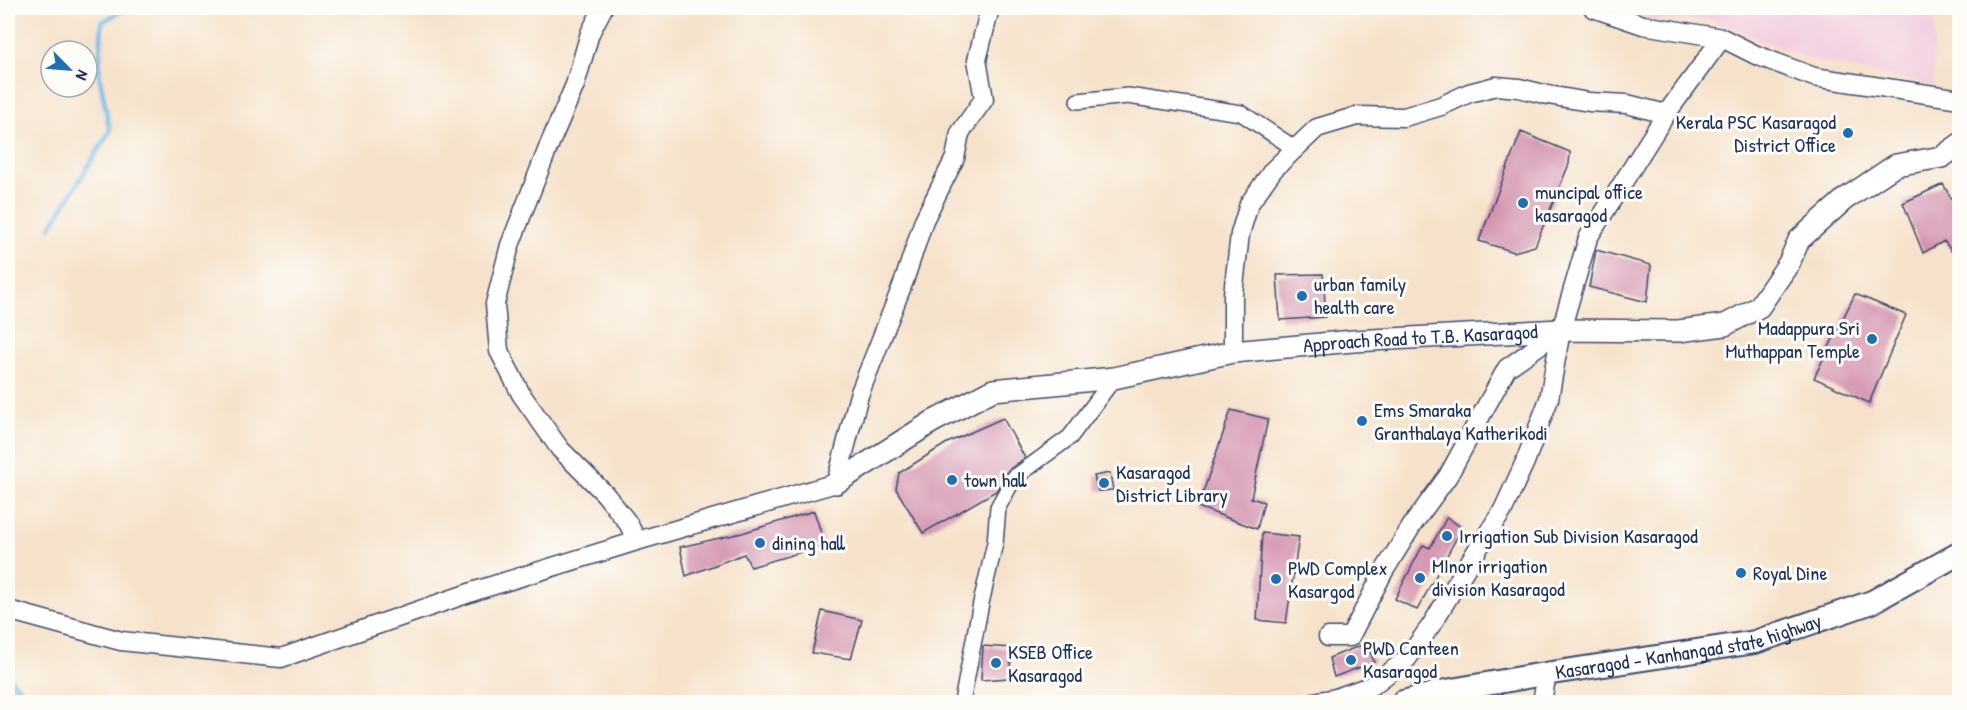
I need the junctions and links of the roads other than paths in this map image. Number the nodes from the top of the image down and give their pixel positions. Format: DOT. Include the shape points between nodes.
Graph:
graph roads {
  1 [pos="603,8"];
  2 [pos="990,8"];
  3 [pos="1593,8"];
  4 [pos="1722,38"];
  5 [pos="1959,99"];
  6 [pos="1078,101"];
  7 [pos="1666,114"];
  8 [pos="1959,144"];
  9 [pos="1294,148"];
  10 [pos="1561,330"];
  11 [pos="1233,352"];
  12 [pos="1114,378"];
  13 [pos="836,483"];
  14 [pos="637,541"];
  15 [pos="1959,553"];
  16 [pos="8,610"];
  17 [pos="1328,637"];
  18 [pos="1547,673"];
  19 [pos="962,702"];
  20 [pos="1314,702"];
  21 [pos="1403,702"];
  22 [pos="1542,702"];
  1 -- 14 [label="street" via="590,33 575,85 510,246 495,304 499,351 521,394 560,449 628,523"];
  2 -- 13 [label="street" via="977,60 984,99 960,133 955,158 924,220 860,395"];
  3 -- 4 [label="street" via="1643,25"];
  4 -- 5 [label="street" via="1814,77"];
  4 -- 7 [label="street"];
  6 -- 9 [label="street" via="1128,96 1241,113"];
  7 -- 9 [label="street" via="1627,104 1588,102 1496,86 1404,117 1357,116 1317,128"];
  7 -- 10 [label="street" via="1588,238"];
  8 -- 10 [label="main road, Approach Road to T.B. Kasaragod" via="1942,157 1896,165 1845,199 1799,240 1759,307 1725,325 1678,331"];
  9 -- 11 [label="street" via="1249,204 1240,234 1233,294"];
  10 -- 11 [label="main road, Approach Road to T.B. Kasaragod"];
  10 -- 17 [label="street" via="1507,368 1448,476 1384,571 1350,637"];
  10 -- 20 [label="street" via="1549,399 1525,462 1503,510 1432,624 1407,659 1373,685"];
  11 -- 12 [label="main road, Approach Road to T.B. Kasaragod"];
  12 -- 13 [label="main road, Approach Road to T.B. Kasaragod" via="993,390 932,422"];
  12 -- 19 [label="street" via="1070,436 1014,478 998,507 996,543"];
  13 -- 14 [label="street"];
  14 -- 16 [label="street" via="478,590 281,658 121,641"];
  15 -- 18 [label="main road, Kasaragod - Kanhangad state highway" via="1872,602 1755,642"];
  18 -- 21 [label="main road, Kasaragod - Kanhangad state highway"];
  18 -- 22 [label="street"];
}
